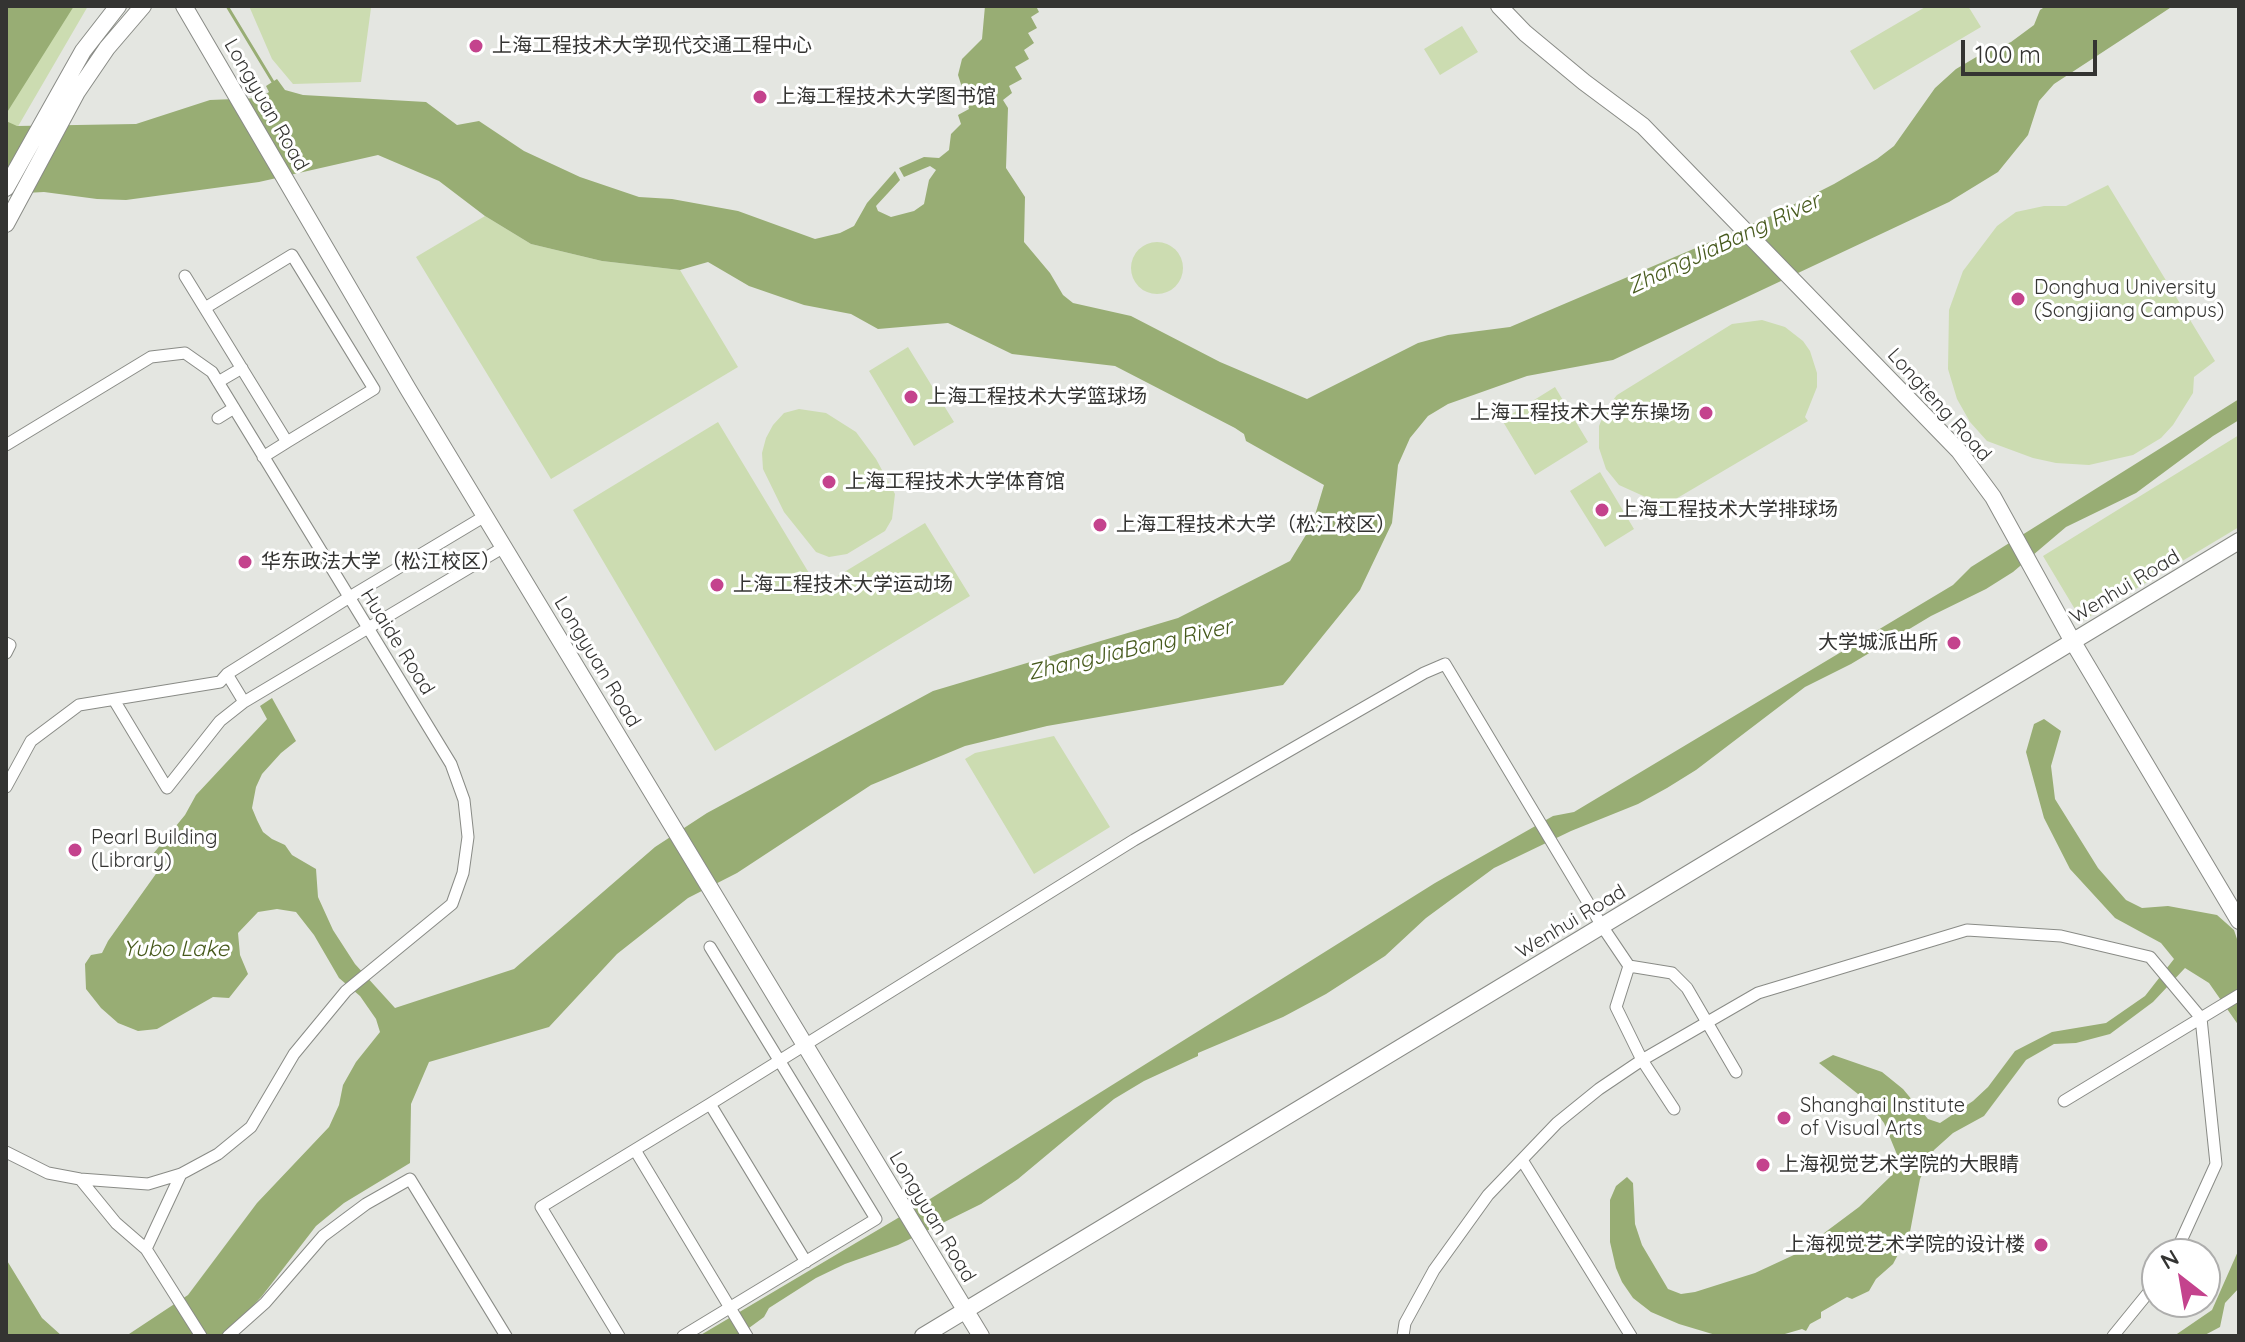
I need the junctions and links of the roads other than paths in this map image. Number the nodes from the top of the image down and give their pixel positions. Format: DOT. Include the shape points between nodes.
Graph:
graph roads {
  1 [pos="118,6"];
  2 [pos="143,6"];
  3 [pos="184,6"];
  4 [pos="1499,6"];
  5 [pos="6,188"];
  6 [pos="6,224"];
  7 [pos="185,276"];
  8 [pos="205,308"];
  9 [pos="242,368"];
  10 [pos="218,382"];
  11 [pos="234,408"];
  12 [pos="218,418"];
  13 [pos="287,442"];
  14 [pos="6,445"];
  15 [pos="263,457"];
  16 [pos="485,516"];
  17 [pos="2239,541"];
  18 [pos="504,547"];
  19 [pos="348,598"];
  20 [pos="367,629"];
  21 [pos="2073,642"];
  22 [pos="6,643"];
  23 [pos="6,653"];
  24 [pos="227,674"];
  25 [pos="114,700"];
  26 [pos="244,702"];
  27 [pos="6,787"];
  28 [pos="2239,921"];
  29 [pos="1602,926"];
  30 [pos="710,947"];
  31 [pos="1629,966"];
  32 [pos="2239,995"];
  33 [pos="2201,1018"];
  34 [pos="1706,1022"];
  35 [pos="804,1044"];
  36 [pos="1642,1060"];
  37 [pos="779,1061"];
  38 [pos="1736,1072"];
  39 [pos="2064,1101"];
  40 [pos="710,1104"];
  41 [pos="1674,1109"];
  42 [pos="635,1150"];
  43 [pos="6,1152"];
  44 [pos="1522,1160"];
  45 [pos="181,1174"];
  46 [pos="80,1179"];
  47 [pos="2182,1238"];
  48 [pos="146,1249"];
  49 [pos="806,1262"];
  50 [pos="2141,1302"];
  51 [pos="730,1307"];
  52 [pos="965,1310"];
  53 [pos="201,1336"];
  54 [pos="228,1336"];
  55 [pos="506,1336"];
  56 [pos="619,1336"];
  57 [pos="683,1336"];
  58 [pos="747,1336"];
  59 [pos="923,1336"];
  60 [pos="981,1336"];
  61 [pos="1403,1336"];
  62 [pos="1631,1336"];
  63 [pos="2113,1336"];
  1 -- 5 [label="main road" via="83,51"];
  2 -- 6 [label="main road" via="84,81"];
  3 -- 16 [label="main road, Longyuan Road"];
  4 -- 21 [label="main road, Longteng Road" via="1525,33 1643,126 1959,451 1993,497"];
  7 -- 8 [label="street"];
  8 -- 9 [label="street"];
  8 -- 13 [label="street" via="292,255 374,389"];
  9 -- 10 [label="street"];
  9 -- 13 [label="street"];
  10 -- 11 [label="street, Huaide Road"];
  10 -- 14 [label="street, Huaide Road" via="185,353 151,357"];
  11 -- 12 [label="street"];
  11 -- 15 [label="street, Huaide Road"];
  13 -- 15 [label="street"];
  15 -- 19 [label="street, Huaide Road"];
  16 -- 18 [label="main road, Longyuan Road"];
  16 -- 19 [label="street"];
  17 -- 21 [label="main road, Wenhui Road"];
  18 -- 20 [label="street"];
  18 -- 35 [label="main road, Longyuan Road"];
  19 -- 20 [label="street, Huaide Road"];
  19 -- 24 [label="street"];
  20 -- 26 [label="street"];
  20 -- 45 [label="street, Huaide Road" via="451,764 464,800 468,837 463,873 452,904 346,991 294,1054 251,1127 218,1154"];
  21 -- 28 [label="main road, Longteng Road"];
  21 -- 29 [label="main road, Wenhui Road"];
  22 -- 23 [label="street"];
  24 -- 25 [label="street" via="220,682"];
  24 -- 26 [label="street"];
  25 -- 26 [label="street" via="167,788 220,721"];
  25 -- 27 [label="street" via="79,705 31,741"];
  29 -- 31 [label="street"];
  29 -- 35 [label="street" via="1445,664 1134,840"];
  29 -- 52 [label="main road, Wenhui Road"];
  30 -- 37 [label="street"];
  31 -- 34 [label="street" via="1672,973"];
  31 -- 36 [label="street" via="1616,1007"];
  32 -- 33 [label="street"];
  33 -- 34 [label="street" via="2150,957 2061,936 1967,930 1792,980"];
  33 -- 39 [label="street"];
  33 -- 47 [label="street" via="2216,1164"];
  34 -- 36 [label="street"];
  34 -- 38 [label="street"];
  35 -- 37 [label="street"];
  35 -- 52 [label="main road, Longyuan Road"];
  36 -- 41 [label="street"];
  36 -- 44 [label="street" via="1557,1123"];
  37 -- 40 [label="street"];
  37 -- 49 [label="street" via="876,1219"];
  40 -- 42 [label="street"];
  40 -- 49 [label="street"];
  42 -- 51 [label="street"];
  42 -- 56 [label="street" via="541,1207"];
  43 -- 46 [label="street" via="48,1173"];
  44 -- 61 [label="street" via="1488,1195 1434,1270"];
  44 -- 62 [label="street"];
  45 -- 46 [label="street" via="148,1184"];
  45 -- 48 [label="street"];
  46 -- 48 [label="street"];
  48 -- 53 [label="street"];
  49 -- 51 [label="street"];
  50 -- 63 [label="street"];
  51 -- 57 [label="street"];
  51 -- 58 [label="street"];
  52 -- 59 [label="main road, Wenhui Road"];
  52 -- 60 [label="main road, Longyuan Road"];
  54 -- 55 [label="street" via="258,1311 323,1236 410,1179"];
}
